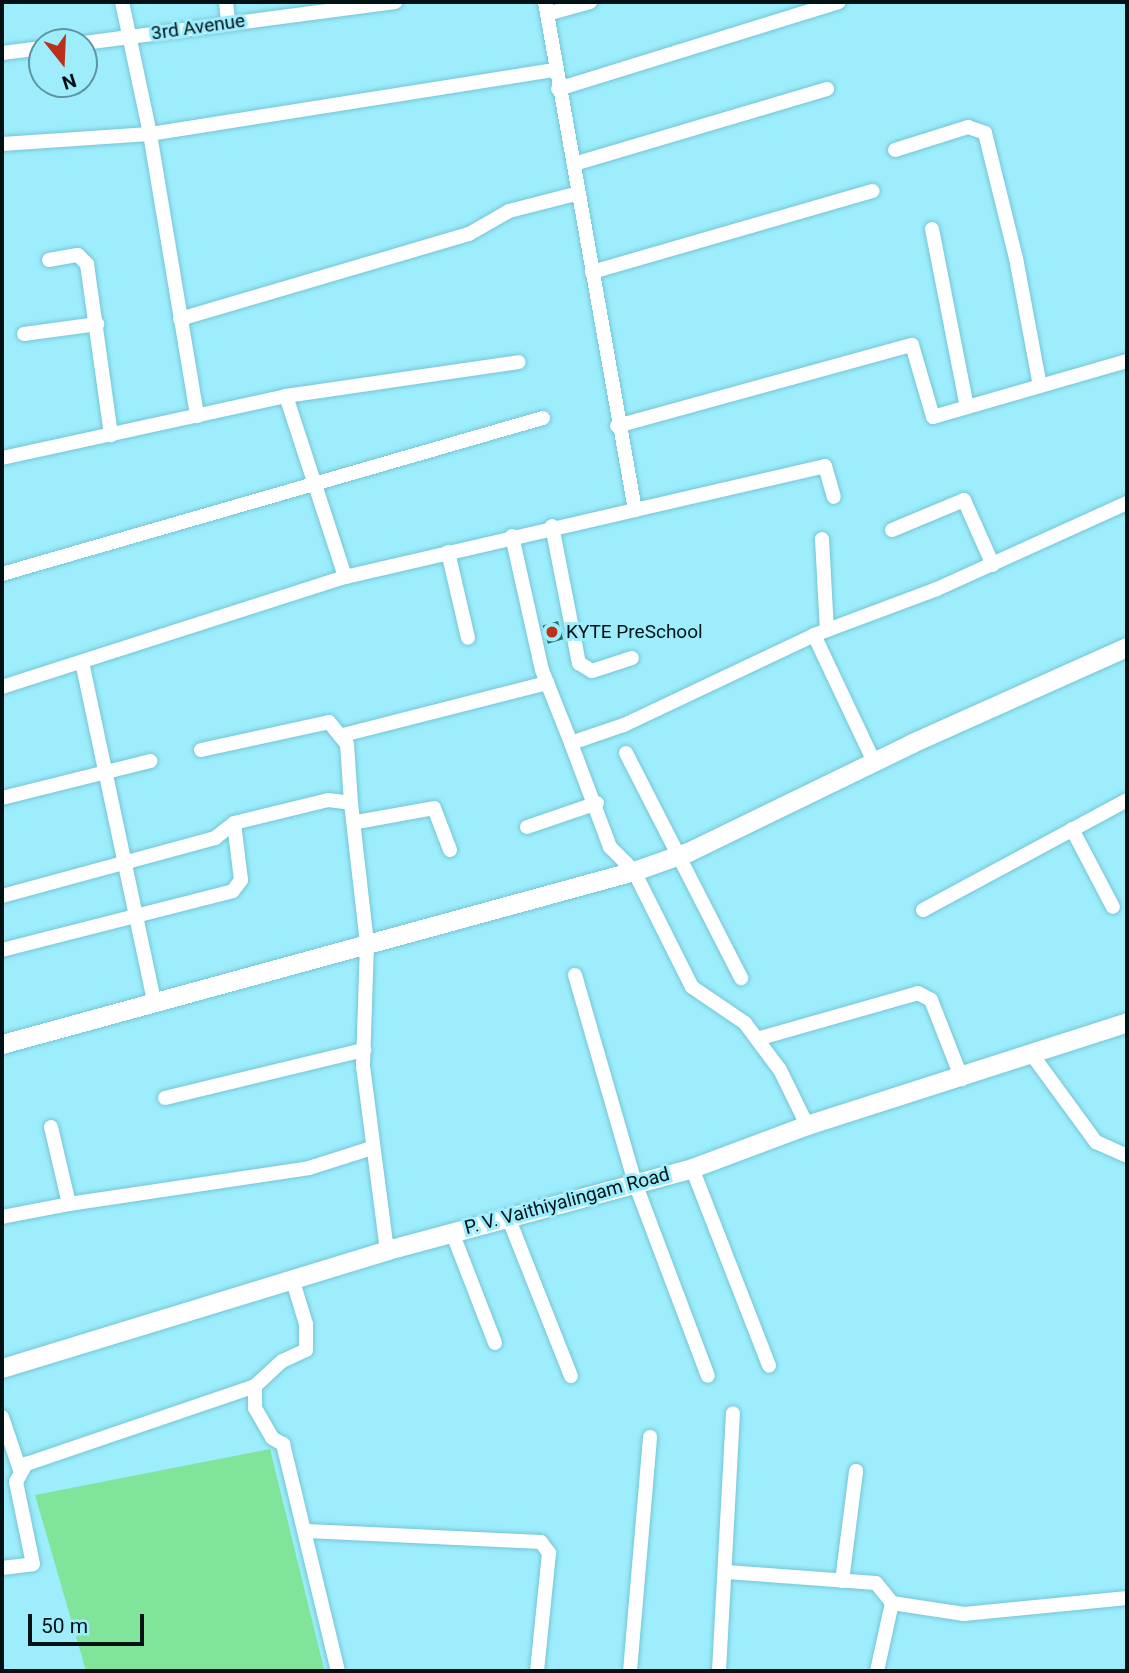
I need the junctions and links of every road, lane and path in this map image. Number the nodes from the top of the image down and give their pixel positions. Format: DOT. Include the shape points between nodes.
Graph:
graph roads {
  1 [pos="122,2"];
  2 [pos="226,2"];
  3 [pos="396,2"];
  4 [pos="590,2"];
  5 [pos="839,2"];
  6 [pos="546,8"];
  7 [pos="228,22"];
  8 [pos="130,37"];
  9 [pos="98,41"];
  10 [pos="28,50"];
  11 [pos="2,53"];
  12 [pos="554,70"];
  13 [pos="558,89"];
  14 [pos="827,89"];
  15 [pos="150,134"];
  16 [pos="2,144"];
  17 [pos="895,150"];
  18 [pos="574,164"];
  19 [pos="873,191"];
  20 [pos="579,193"];
  21 [pos="933,229"];
  22 [pos="48,260"];
  23 [pos="592,272"];
  24 [pos="180,319"];
  25 [pos="97,324"];
  26 [pos="24,334"];
  27 [pos="1127,361"];
  28 [pos="519,362"];
  29 [pos="1040,386"];
  30 [pos="286,396"];
  31 [pos="967,407"];
  32 [pos="197,416"];
  33 [pos="543,418"];
  34 [pos="617,426"];
  35 [pos="111,435"];
  36 [pos="2,458"];
  37 [pos="311,481"];
  38 [pos="834,497"];
  39 [pos="1127,503"];
  40 [pos="635,510"];
  41 [pos="552,526"];
  42 [pos="892,530"];
  43 [pos="512,536"];
  44 [pos="822,539"];
  45 [pos="447,552"];
  46 [pos="993,565"];
  47 [pos="2,575"];
  48 [pos="345,577"];
  49 [pos="821,632"];
  50 [pos="468,638"];
  51 [pos="1127,646"];
  52 [pos="632,658"];
  53 [pos="82,662"];
  54 [pos="547,683"];
  55 [pos="2,687"];
  56 [pos="343,734"];
  57 [pos="571,743"];
  58 [pos="201,750"];
  59 [pos="626,753"];
  60 [pos="150,761"];
  61 [pos="874,762"];
  62 [pos="107,772"];
  63 [pos="2,798"];
  64 [pos="1127,800"];
  65 [pos="351,803"];
  66 [pos="597,803"];
  67 [pos="357,822"];
  68 [pos="234,823"];
  69 [pos="527,827"];
  70 [pos="1072,829"];
  71 [pos="450,849"];
  72 [pos="680,855"];
  73 [pos="125,864"];
  74 [pos="634,872"];
  75 [pos="2,896"];
  76 [pos="1113,907"];
  77 [pos="923,910"];
  78 [pos="136,914"];
  79 [pos="367,944"];
  80 [pos="2,950"];
  81 [pos="575,975"];
  82 [pos="740,978"];
  83 [pos="154,1001"];
  84 [pos="1127,1022"];
  85 [pos="757,1040"];
  86 [pos="2,1044"];
  87 [pos="364,1050"];
  88 [pos="1034,1056"];
  89 [pos="962,1079"];
  90 [pos="165,1098"];
  91 [pos="807,1125"];
  92 [pos="51,1127"];
  93 [pos="372,1148"];
  94 [pos="1127,1156"];
  95 [pos="692,1168"];
  96 [pos="635,1183"];
  97 [pos="69,1204"];
  98 [pos="2,1217"];
  99 [pos="508,1217"];
  100 [pos="452,1232"];
  101 [pos="387,1250"];
  102 [pos="292,1278"];
  103 [pos="495,1343"];
  104 [pos="769,1365"];
  105 [pos="2,1368"];
  106 [pos="571,1376"];
  107 [pos="708,1376"];
  108 [pos="255,1385"];
  109 [pos="733,1413"];
  110 [pos="2,1417"];
  111 [pos="650,1437"];
  112 [pos="20,1469"];
  113 [pos="856,1471"];
  114 [pos="306,1531"];
  115 [pos="2,1568"];
  116 [pos="727,1572"];
  117 [pos="842,1581"];
  118 [pos="1127,1598"];
  119 [pos="892,1603"];
  120 [pos="338,1671"];
  121 [pos="537,1671"];
  122 [pos="630,1671"];
  123 [pos="719,1671"];
  124 [pos="877,1671"];
  1 -- 8 [label="street"];
  2 -- 7 [label="street"];
  3 -- 7 [label="street, 3rd Avenue"];
  4 -- 6 [label="street"];
  5 -- 13 [label="street"];
  6 -- 12 [label="street"];
  7 -- 8 [label="street, 3rd Avenue"];
  8 -- 9 [label="street, 3rd Avenue"];
  8 -- 15 [label="street"];
  10 -- 11 [label="street"];
  12 -- 13 [label="street"];
  12 -- 15 [label="street"];
  13 -- 18 [label="street"];
  14 -- 18 [label="street"];
  15 -- 16 [label="street"];
  15 -- 24 [label="street"];
  17 -- 29 [label="street" via="968,127 985,133 1016,258"];
  18 -- 20 [label="street"];
  19 -- 23 [label="street"];
  20 -- 23 [label="street"];
  20 -- 24 [label="street" via="509,211 469,234"];
  21 -- 31 [label="street"];
  22 -- 25 [label="street" via="83,257"];
  23 -- 34 [label="street"];
  24 -- 32 [label="street"];
  25 -- 26 [label="street"];
  25 -- 35 [label="street"];
  27 -- 29 [label="street"];
  28 -- 30 [label="street"];
  29 -- 31 [label="street"];
  30 -- 32 [label="street"];
  30 -- 37 [label="street"];
  31 -- 34 [label="street" via="933,417 912,345"];
  32 -- 35 [label="street"];
  33 -- 37 [label="street"];
  34 -- 40 [label="street"];
  35 -- 36 [label="street"];
  37 -- 47 [label="street"];
  37 -- 48 [label="street"];
  38 -- 40 [label="street" via="825,466"];
  39 -- 46 [label="street"];
  40 -- 41 [label="street"];
  41 -- 43 [label="street"];
  41 -- 52 [label="street" via="579,663 592,671"];
  42 -- 46 [label="street" via="964,500"];
  43 -- 45 [label="street"];
  43 -- 54 [label="street"];
  44 -- 49 [label="street"];
  45 -- 48 [label="street"];
  45 -- 50 [label="street"];
  46 -- 49 [label="street"];
  48 -- 53 [label="street"];
  49 -- 57 [label="street" via="624,725"];
  49 -- 61 [label="street"];
  51 -- 61 [label="street"];
  53 -- 55 [label="street"];
  53 -- 62 [label="street"];
  54 -- 56 [label="street"];
  54 -- 57 [label="street"];
  56 -- 58 [label="street" via="329,722 318,720"];
  56 -- 65 [label="street"];
  57 -- 66 [label="street"];
  59 -- 72 [label="street"];
  60 -- 62 [label="street"];
  61 -- 72 [label="street"];
  62 -- 63 [label="street"];
  62 -- 73 [label="street"];
  64 -- 70 [label="street"];
  65 -- 67 [label="street"];
  65 -- 68 [label="street" via="328,800"];
  66 -- 69 [label="street"];
  66 -- 74 [label="street" via="610,847"];
  67 -- 71 [label="street" via="434,808"];
  67 -- 79 [label="street"];
  68 -- 73 [label="street" via="215,838"];
  68 -- 78 [label="street" via="238,886"];
  70 -- 76 [label="street"];
  70 -- 77 [label="street"];
  72 -- 74 [label="street"];
  72 -- 82 [label="street"];
  73 -- 75 [label="street"];
  73 -- 78 [label="street"];
  74 -- 79 [label="street"];
  74 -- 85 [label="street" via="692,987 737,1017"];
  78 -- 80 [label="street"];
  78 -- 83 [label="street"];
  79 -- 83 [label="street"];
  79 -- 87 [label="street"];
  81 -- 96 [label="street"];
  83 -- 86 [label="street"];
  84 -- 88 [label="street, P. V. Vaithiyalingam Road"];
  85 -- 89 [label="street" via="918,993 931,1000"];
  85 -- 91 [label="street"];
  87 -- 90 [label="street"];
  87 -- 93 [label="street"];
  88 -- 89 [label="street, P. V. Vaithiyalingam Road"];
  88 -- 94 [label="street" via="1097,1142"];
  89 -- 91 [label="street, P. V. Vaithiyalingam Road"];
  91 -- 95 [label="street, P. V. Vaithiyalingam Road"];
  92 -- 97 [label="street"];
  93 -- 97 [label="street" via="309,1168"];
  93 -- 101 [label="street"];
  95 -- 96 [label="street, P. V. Vaithiyalingam Road"];
  95 -- 104 [label="street"];
  96 -- 99 [label="street, P. V. Vaithiyalingam Road"];
  96 -- 107 [label="street"];
  97 -- 98 [label="street"];
  99 -- 100 [label="street, P. V. Vaithiyalingam Road"];
  99 -- 106 [label="street"];
  100 -- 101 [label="street, P. V. Vaithiyalingam Road"];
  100 -- 103 [label="street"];
  101 -- 102 [label="street, P. V. Vaithiyalingam Road"];
  102 -- 105 [label="street, P. V. Vaithiyalingam Road"];
  102 -- 108 [label="street" via="306,1324 306,1350 282,1361"];
  108 -- 112 [label="street"];
  108 -- 114 [label="street" via="255,1408 272,1438 283,1444"];
  109 -- 116 [label="street"];
  110 -- 112 [label="street"];
  111 -- 122 [label="street"];
  112 -- 115 [label="street" via="16,1482 33,1564"];
  113 -- 117 [label="street"];
  114 -- 120 [label="street"];
  114 -- 121 [label="street" via="541,1542 549,1553"];
  116 -- 117 [label="street"];
  116 -- 123 [label="street"];
  117 -- 119 [label="street" via="876,1583"];
  118 -- 119 [label="street" via="964,1614"];
  119 -- 124 [label="street"];
}
